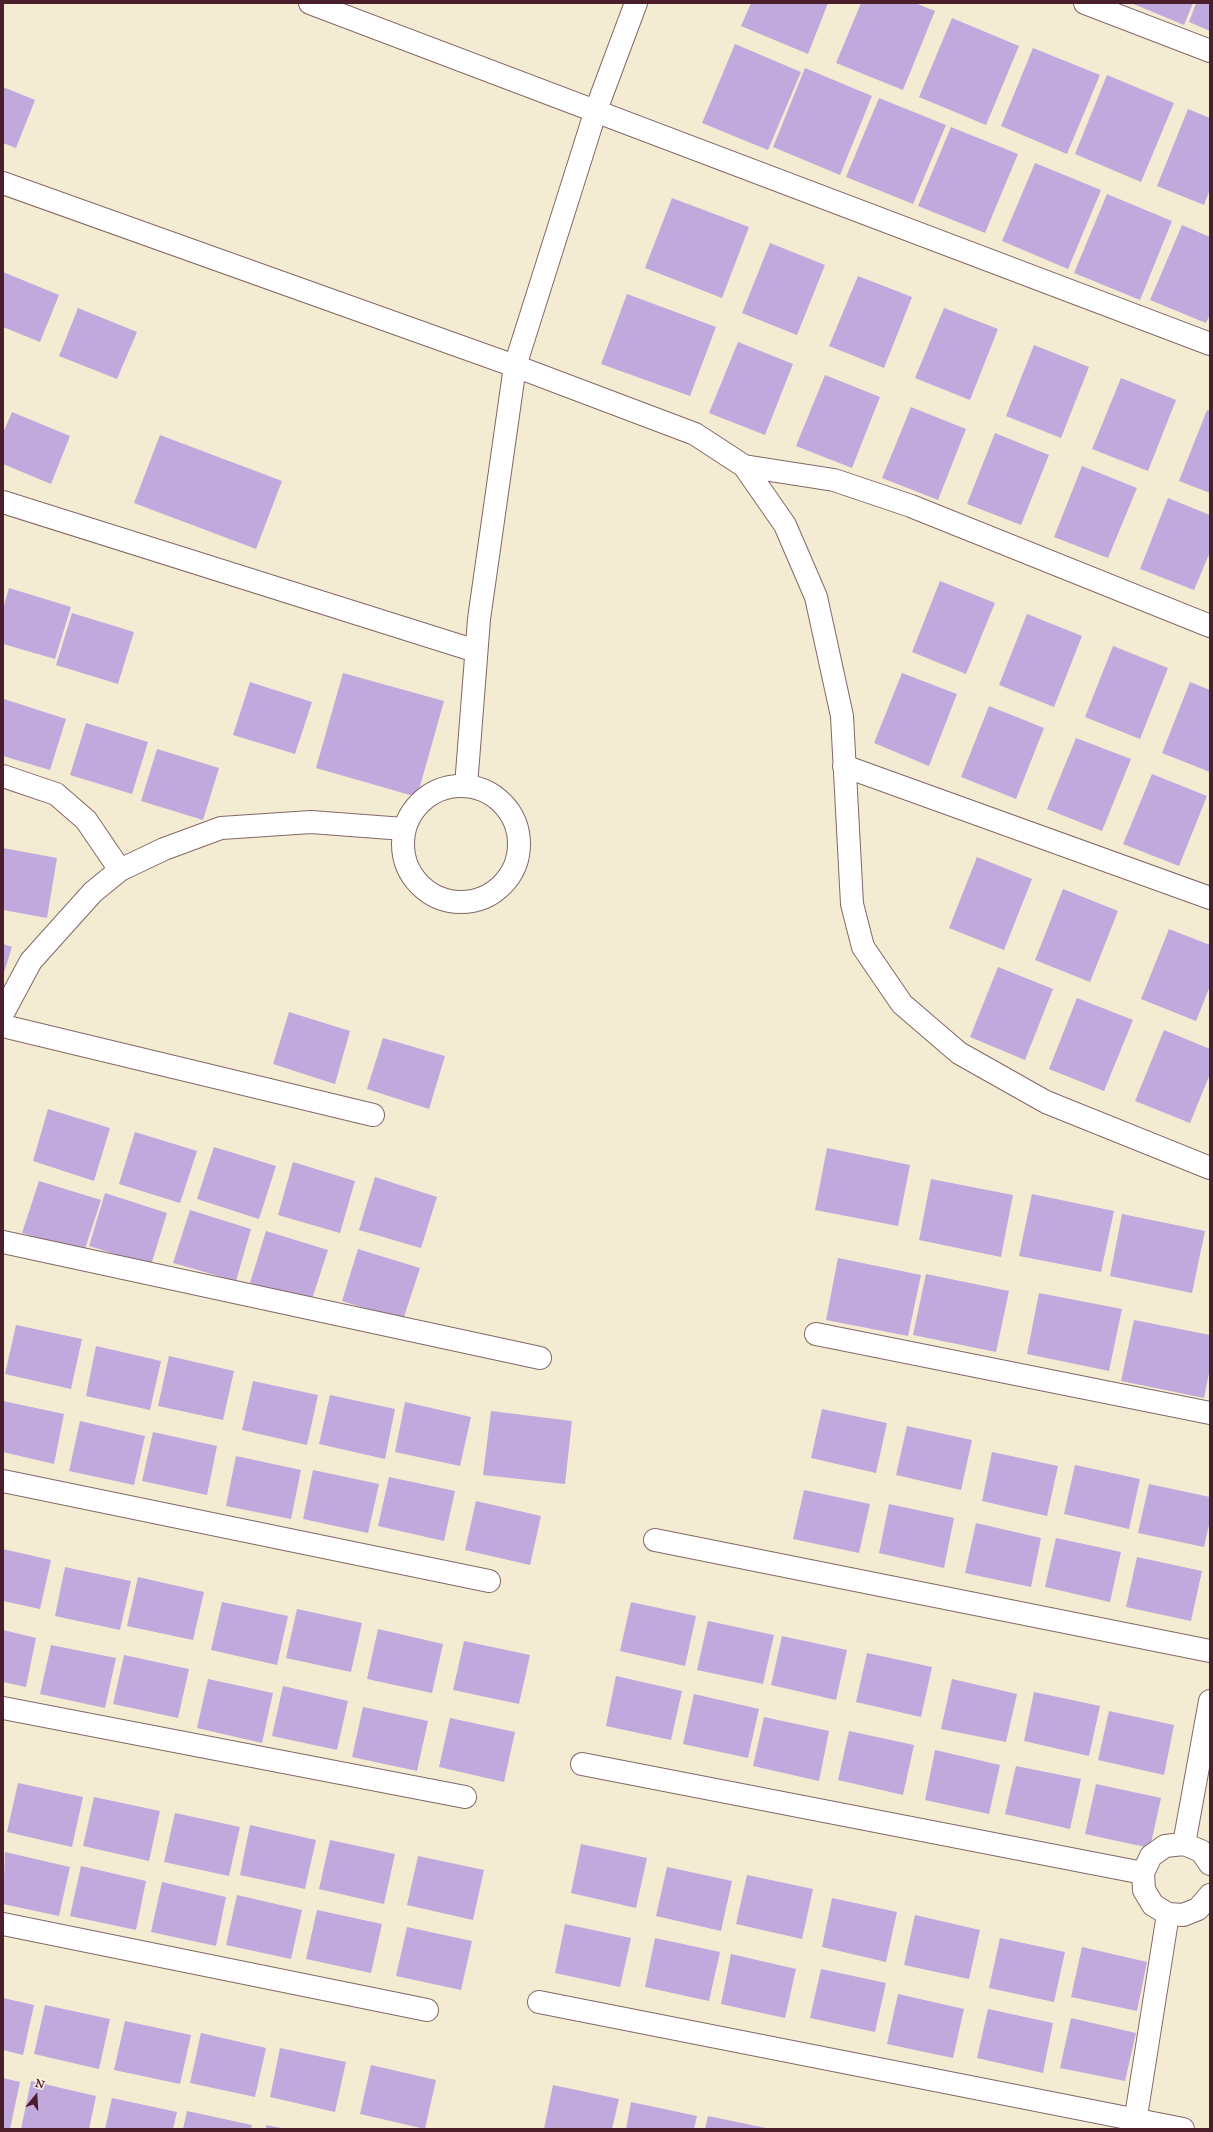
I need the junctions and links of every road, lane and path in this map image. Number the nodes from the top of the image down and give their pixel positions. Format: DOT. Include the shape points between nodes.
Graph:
graph roads {
  1 [pos="310,3"];
  2 [pos="636,3"];
  3 [pos="1085,3"];
  4 [pos="1210,51"];
  5 [pos="596,110"];
  6 [pos="3,183"];
  7 [pos="1210,344"];
  8 [pos="515,366"];
  9 [pos="744,466"];
  10 [pos="3,502"];
  11 [pos="1210,626"];
  12 [pos="476,651"];
  13 [pos="844,766"];
  14 [pos="3,776"];
  15 [pos="466,786"];
  16 [pos="404,829"];
  17 [pos="120,870"];
  18 [pos="1210,898"];
  19 [pos="3,1013"];
  20 [pos="3,1026"];
  21 [pos="373,1115"];
  22 [pos="1208,1173"];
  23 [pos="3,1242"];
  24 [pos="816,1334"];
  25 [pos="540,1358"];
  26 [pos="1210,1413"];
  27 [pos="3,1481"];
  28 [pos="655,1540"];
  29 [pos="488,1581"];
  30 [pos="1210,1651"];
  31 [pos="1210,1702"];
  32 [pos="3,1708"];
  33 [pos="582,1764"];
  34 [pos="465,1797"];
  35 [pos="1184,1844"];
  36 [pos="1210,1864"];
  37 [pos="1143,1873"];
  38 [pos="1210,1895"];
  39 [pos="1168,1914"];
  40 [pos="3,1924"];
  41 [pos="539,2002"];
  42 [pos="427,2010"];
  43 [pos="1135,2124"];
  44 [pos="1183,2129"];
  1 -- 5 [label="street"];
  2 -- 5 [label="street"];
  3 -- 4 [label="street"];
  5 -- 7 [label="street"];
  5 -- 8 [label="street"];
  6 -- 8 [label="street"];
  8 -- 9 [label="street" via="694,434"];
  8 -- 12 [label="street"];
  9 -- 11 [label="street" via="834,480 911,506"];
  9 -- 13 [label="street" via="785,525 816,597 842,716"];
  10 -- 12 [label="street"];
  12 -- 15 [label="street"];
  13 -- 18 [label="street"];
  13 -- 22 [label="street" via="852,904 863,947 902,1004 959,1053 1046,1102"];
  14 -- 17 [label="street" via="56,794 86,820"];
  15 -- 16 [label="street" via="446,788 427,796 413,810"];
  15 -- 16 [label="street" via="484,790 500,800 512,814 519,831 520,850 516,867 506,883 492,895 474,902 456,902 436,897 420,886 408,869 403,850"];
  16 -- 17 [label="street" via="311,822 221,828 164,849"];
  17 -- 19 [label="street" via="93,892 31,961"];
  20 -- 21 [label="street"];
  23 -- 25 [label="street"];
  24 -- 26 [label="street"];
  27 -- 29 [label="street"];
  28 -- 30 [label="street"];
  31 -- 35 [label="street"];
  32 -- 34 [label="street"];
  33 -- 37 [label="street"];
  35 -- 36 [label="street" via="1201,1851"];
  35 -- 37 [label="street" via="1166,1846 1151,1856"];
  37 -- 39 [label="street" via="1144,1890 1153,1905"];
  38 -- 39 [label="street" via="1198,1909 1183,1915"];
  39 -- 43 [label="street"];
  40 -- 42 [label="street"];
  41 -- 43 [label="street"];
  43 -- 44 [label="street"];
}
